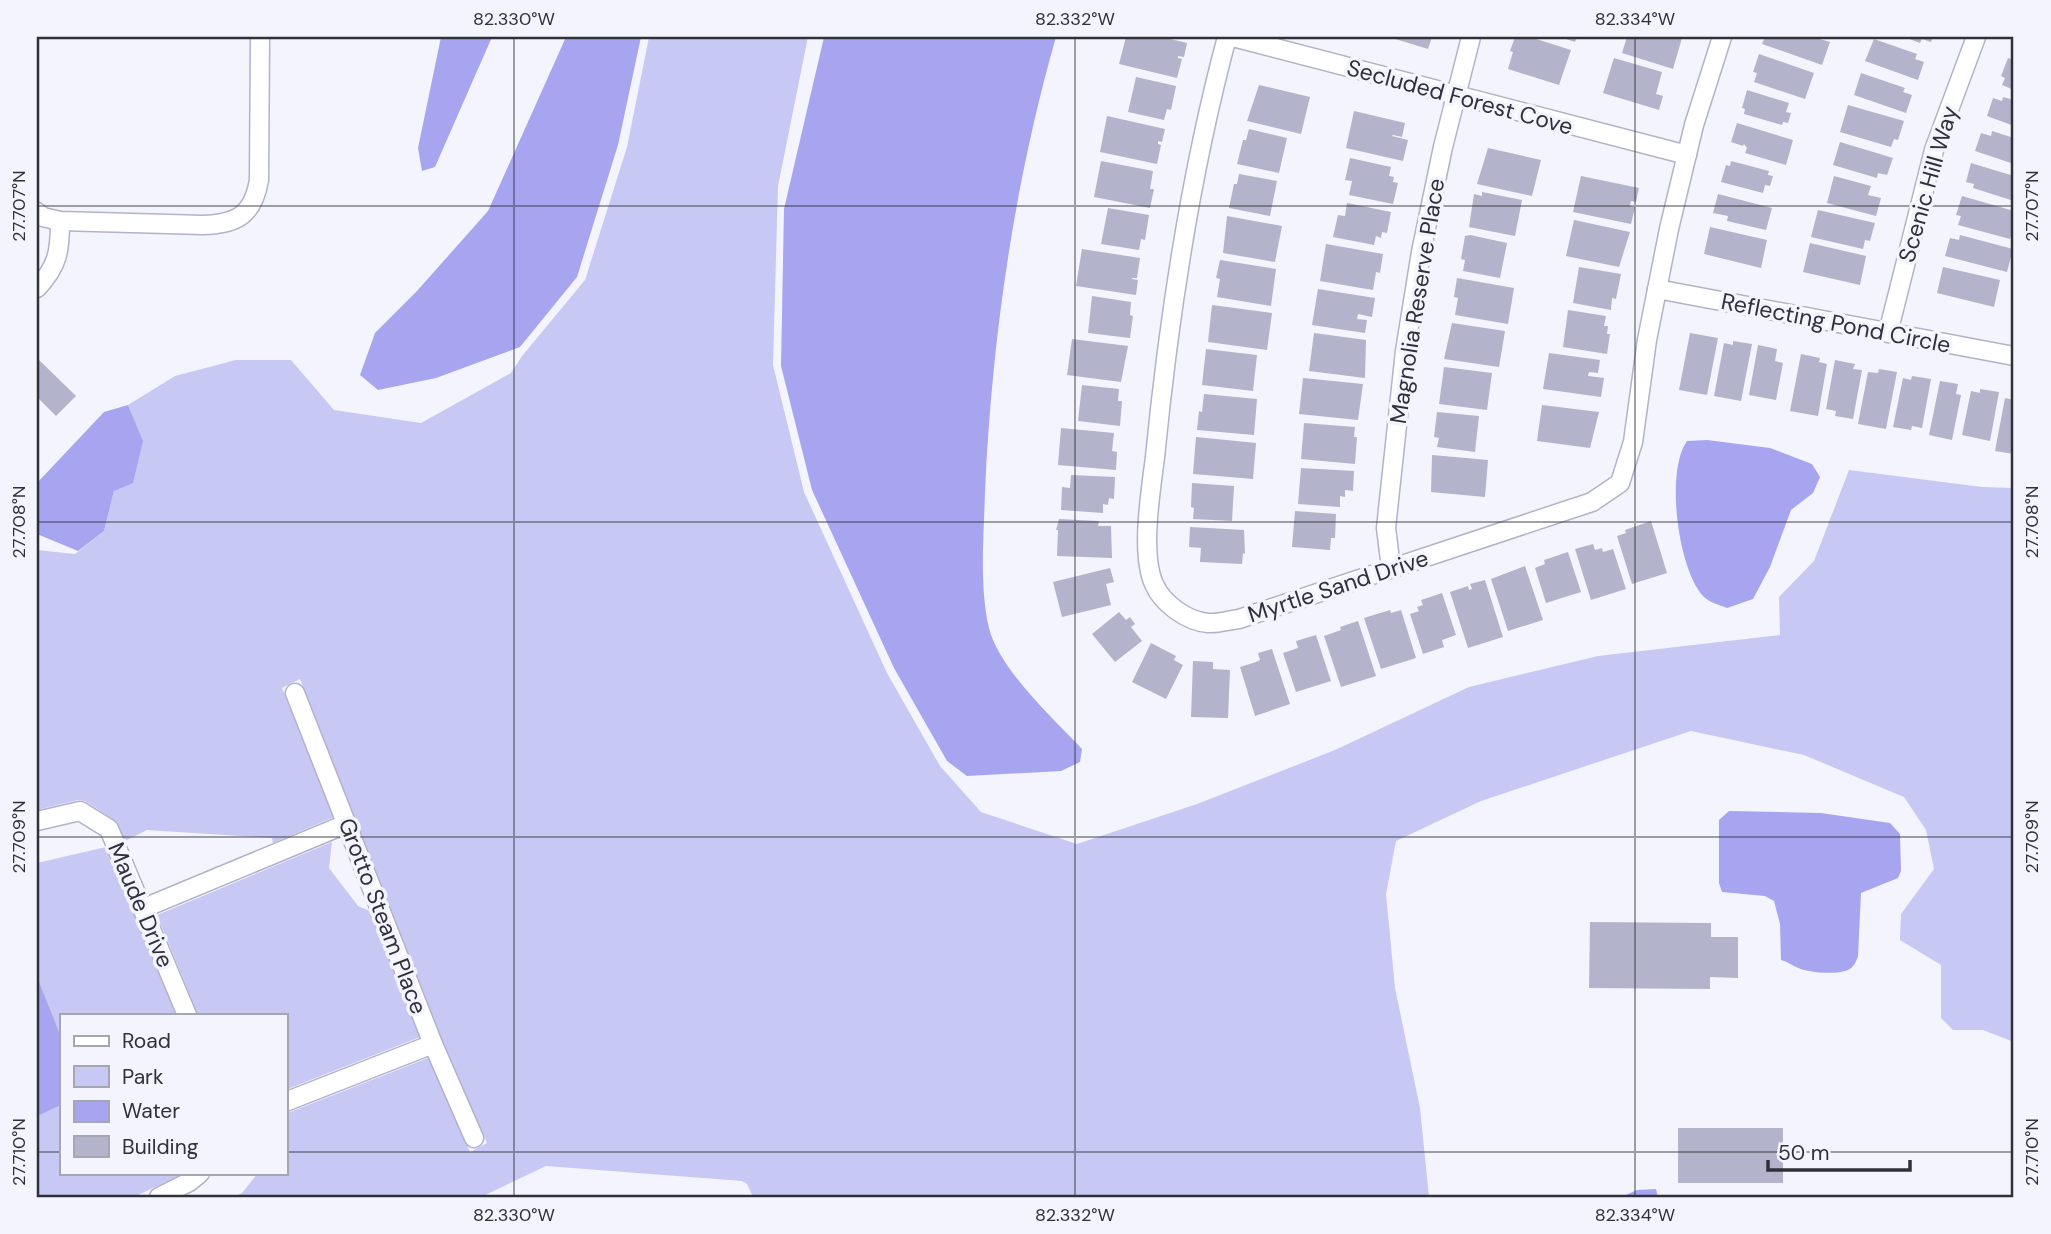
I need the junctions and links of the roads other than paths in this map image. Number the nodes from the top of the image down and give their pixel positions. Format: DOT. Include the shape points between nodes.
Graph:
graph roads {
  1 [pos="260,37"];
  2 [pos="1227,37"];
  3 [pos="1233,37"];
  4 [pos="1471,37"];
  5 [pos="1722,37"];
  6 [pos="1976,37"];
  7 [pos="1456,97"];
  8 [pos="1686,155"];
  9 [pos="37,212"];
  10 [pos="60,222"];
  11 [pos="37,288"];
  12 [pos="1657,289"];
  13 [pos="1888,333"];
  14 [pos="2014,356"];
  15 [pos="1391,568"];
  16 [pos="295,693"];
  17 [pos="37,821"];
  18 [pos="346,824"];
  19 [pos="144,908"];
  20 [pos="187,1014"];
  21 [pos="433,1044"];
  22 [pos="287,1101"];
  23 [pos="474,1138"];
  24 [pos="199,1174"];
  25 [pos="159,1197"];
  1 -- 10 [label="street" via="259,180 247,212 221,225"];
  2 -- 15 [label="street, Myrtle Sand Drive" via="1191,192 1170,324 1149,509 1147,552 1153,583 1168,604 1208,623 1240,619"];
  3 -- 7 [label="street, Secluded Forest Cove"];
  4 -- 7 [label="street, Magnolia Reserve Place"];
  5 -- 8 [label="street, Myrtle Sand Drive"];
  6 -- 13 [label="street, Scenic Hill Way" via="1934,150"];
  7 -- 8 [label="street, Secluded Forest Cove"];
  7 -- 15 [label="street, Magnolia Reserve Place" via="1405,351 1386,528"];
  8 -- 12 [label="street, Myrtle Sand Drive"];
  9 -- 10 [label="street"];
  10 -- 11 [label="street" via="58,260"];
  12 -- 13 [label="street, Reflecting Pond Circle"];
  12 -- 15 [label="street, Myrtle Sand Drive" via="1633,442 1620,483 1592,502"];
  13 -- 14 [label="street, Reflecting Pond Circle"];
  16 -- 18 [label="street, Grotto Steam Place"];
  17 -- 19 [label="street, Maude Drive" via="80,811 109,829"];
  18 -- 19 [label="street"];
  18 -- 21 [label="street, Grotto Steam Place"];
  19 -- 20 [label="street, Maude Drive"];
  21 -- 22 [label="street"];
  21 -- 23 [label="street, Grotto Steam Place"];
  24 -- 25 [label="street"];
}
